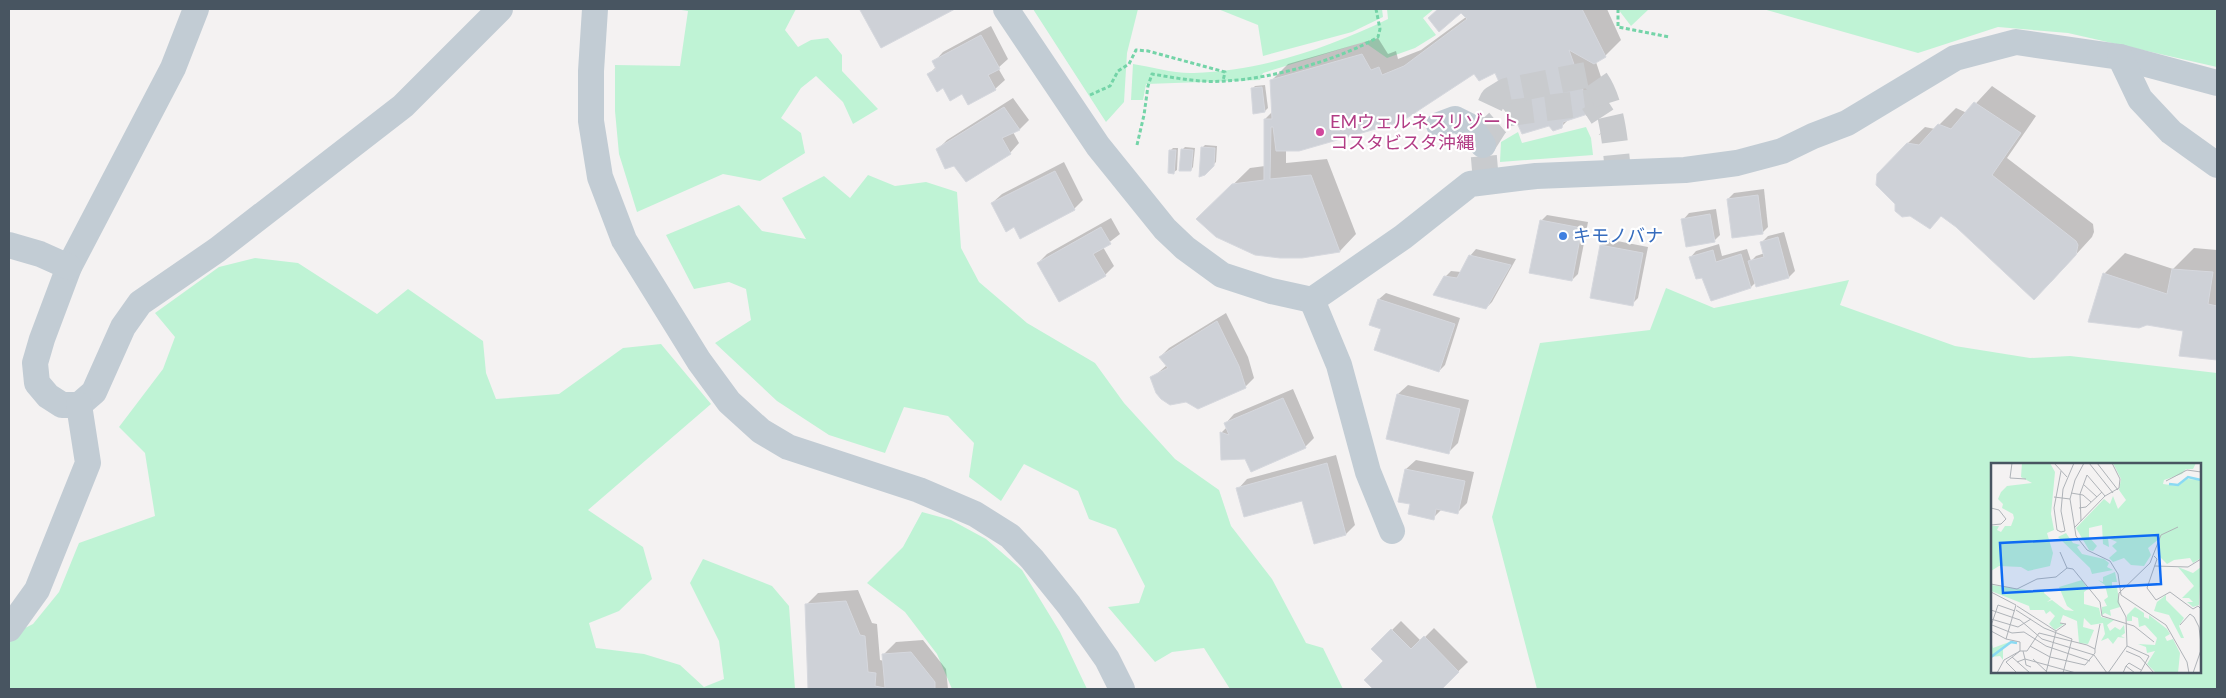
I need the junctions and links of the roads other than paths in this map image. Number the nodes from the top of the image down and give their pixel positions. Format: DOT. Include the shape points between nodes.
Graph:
graph roads {
  1 [pos="196,9"];
  2 [pos="500,9"];
  3 [pos="595,9"];
  4 [pos="1006,9"];
  5 [pos="2120,57"];
  6 [pos="2217,83"];
  7 [pos="1439,125"];
  8 [pos="1483,144"];
  9 [pos="2217,165"];
  10 [pos="9,245"];
  11 [pos="69,267"];
  12 [pos="1312,300"];
  13 [pos="79,405"];
  14 [pos="1392,531"];
  15 [pos="9,628"];
  16 [pos="1122,689"];
  1 -- 11 [label="street" via="173,68"];
  2 -- 13 [label="street" via="403,106 217,250 140,303 123,327 94,392"];
  3 -- 16 [label="street" via="591,121 600,177 624,240 699,361 729,402 761,431 788,447 919,490 975,514 1010,536 1069,604 1107,659"];
  4 -- 12 [label="street" via="1098,146 1165,229 1222,275"];
  5 -- 6 [label="street"];
  5 -- 9 [label="street" via="2140,99 2171,132"];
  5 -- 12 [label="street" via="2016,42 1955,58 1847,123 1782,151 1737,163 1685,170 1536,176 1470,184 1403,237"];
  7 -- 8 [label="street" via="1455,119 1472,127"];
  10 -- 11 [label="street"];
  11 -- 13 [label="street" via="35,363 37,383 48,396 62,405"];
  12 -- 14 [label="street" via="1339,365 1368,472"];
  13 -- 15 [label="street" via="88,463 37,590"];
}
